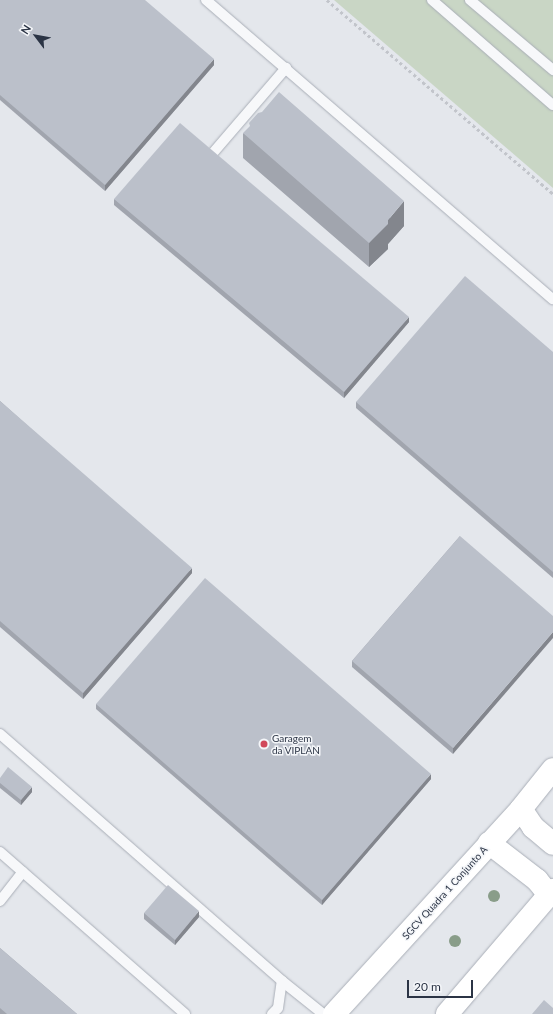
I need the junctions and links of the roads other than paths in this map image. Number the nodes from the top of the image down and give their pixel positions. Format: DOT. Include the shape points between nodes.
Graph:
graph roads {
  1 [pos="206,0"];
  2 [pos="432,0"];
  3 [pos="470,0"];
  4 [pos="286,68"];
  5 [pos="553,70"];
  6 [pos="553,105"];
  7 [pos="200,169"];
  8 [pos="553,299"];
  9 [pos="0,734"];
  10 [pos="553,769"];
  11 [pos="521,809"];
  12 [pos="489,843"];
  13 [pos="553,844"];
  14 [pos="0,852"];
  15 [pos="23,872"];
  16 [pos="551,893"];
  17 [pos="0,901"];
  18 [pos="282,981"];
  19 [pos="185,1014"];
  20 [pos="272,1014"];
  21 [pos="323,1014"];
  22 [pos="334,1014"];
  23 [pos="447,1014"];
  1 -- 4 [label="lane"];
  2 -- 6 [label="lane"];
  3 -- 5 [label="lane"];
  4 -- 7 [label="lane"];
  4 -- 8 [label="lane"];
  9 -- 18 [label="lane"];
  10 -- 11 [label="street, SGCV Quadra 1 Conjunto A"];
  11 -- 12 [label="street, SGCV Quadra 1 Conjunto A"];
  11 -- 13 [label="street" via="533,827"];
  12 -- 16 [label="street"];
  12 -- 22 [label="street, SGCV Quadra 1 Conjunto A"];
  14 -- 15 [label="lane"];
  15 -- 17 [label="lane"];
  15 -- 19 [label="lane"];
  16 -- 23 [label="street"];
  18 -- 20 [label="lane" via="278,1008"];
  18 -- 21 [label="lane"];
}
